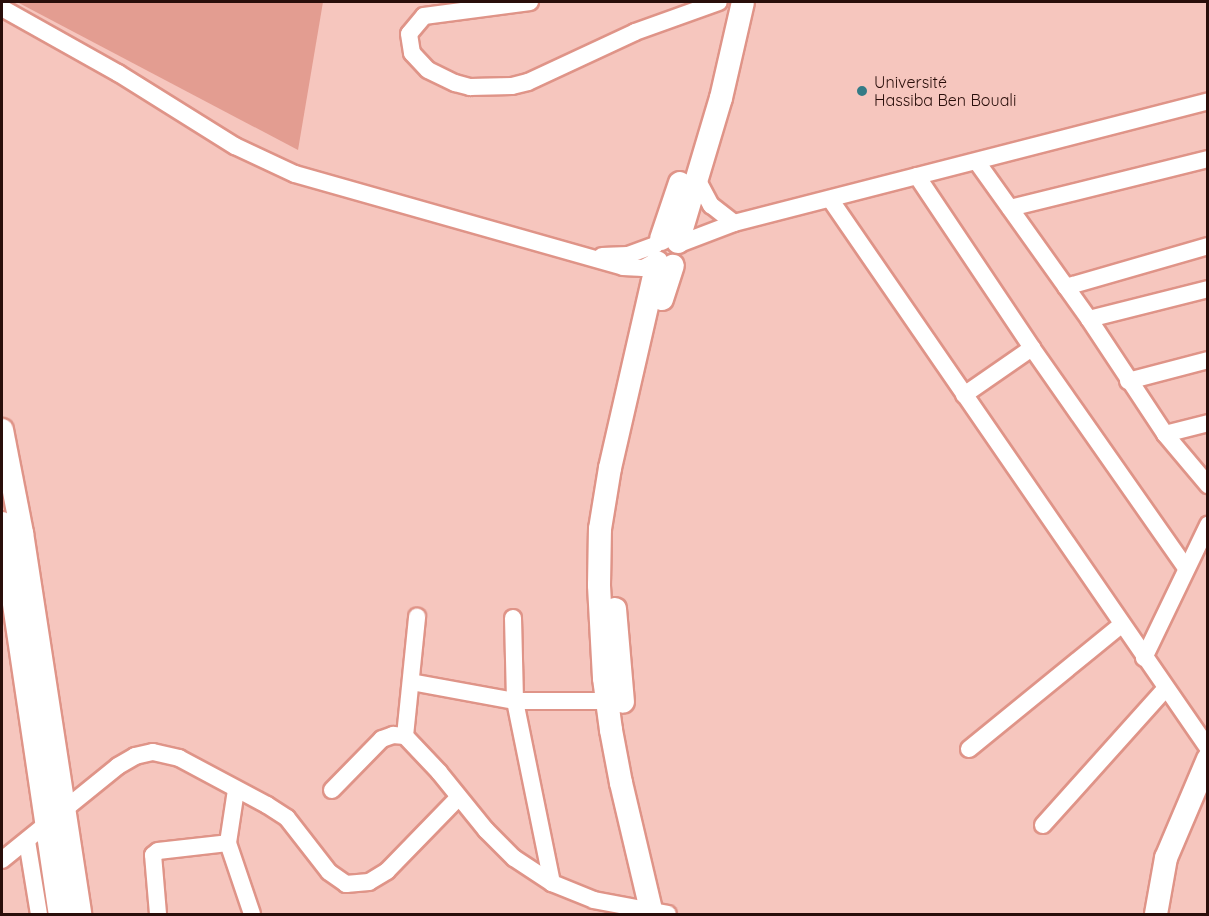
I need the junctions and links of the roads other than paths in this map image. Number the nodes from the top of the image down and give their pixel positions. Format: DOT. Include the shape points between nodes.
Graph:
graph roads {
  1 [pos="530,2"];
  2 [pos="719,2"];
  3 [pos="728,2"];
  4 [pos="743,2"];
  5 [pos="2,8"];
  6 [pos="713,97"];
  7 [pos="1208,101"];
  8 [pos="1208,159"];
  9 [pos="977,162"];
  10 [pos="917,176"];
  11 [pos="697,179"];
  12 [pos="830,199"];
  13 [pos="1010,208"];
  14 [pos="734,223"];
  15 [pos="1208,246"];
  16 [pos="665,251"];
  17 [pos="1066,287"];
  18 [pos="1208,289"];
  19 [pos="1089,319"];
  20 [pos="1032,348"];
  21 [pos="1208,360"];
  22 [pos="1128,381"];
  23 [pos="964,394"];
  24 [pos="1208,423"];
  25 [pos="2,430"];
  26 [pos="1165,434"];
  27 [pos="616,469"];
  28 [pos="1208,485"];
  29 [pos="2,523"];
  30 [pos="1208,525"];
  31 [pos="1186,568"];
  32 [pos="417,617"];
  33 [pos="513,618"];
  34 [pos="1121,625"];
  35 [pos="1144,658"];
  36 [pos="411,682"];
  37 [pos="1166,689"];
  38 [pos="515,701"];
  39 [pos="607,701"];
  40 [pos="405,736"];
  41 [pos="1208,748"];
  42 [pos="969,749"];
  43 [pos="1208,759"];
  44 [pos="236,790"];
  45 [pos="332,790"];
  46 [pos="1200,793"];
  47 [pos="459,797"];
  48 [pos="64,809"];
  49 [pos="47,825"];
  50 [pos="1043,825"];
  51 [pos="27,841"];
  52 [pos="228,843"];
  53 [pos="2,860"];
  54 [pos="552,883"];
  55 [pos="612,909"];
  56 [pos="660,913"];
  57 [pos="39,915"];
  58 [pos="60,915"];
  59 [pos="80,915"];
  60 [pos="158,915"];
  61 [pos="252,915"];
  62 [pos="1156,915"];
  1 -- 2 [label="street" via="424,16 410,34 412,53 428,70 455,83 470,87 512,86 635,32"];
  3 -- 6 [label="main road"];
  4 -- 6 [label="main road"];
  5 -- 16 [label="street" via="274,166 583,255"];
  6 -- 11 [label="main road"];
  6 -- 16 [label="main road"];
  7 -- 9 [label="street"];
  8 -- 13 [label="street"];
  9 -- 10 [label="street"];
  9 -- 13 [label="street"];
  10 -- 12 [label="street"];
  10 -- 20 [label="street"];
  11 -- 14 [label="street" via="711,205"];
  11 -- 16 [label="main road"];
  12 -- 14 [label="street"];
  12 -- 23 [label="street"];
  13 -- 17 [label="street"];
  14 -- 16 [label="street"];
  15 -- 17 [label="street"];
  16 -- 27 [label="main road" via="663,292"];
  17 -- 19 [label="street"];
  18 -- 19 [label="street"];
  19 -- 22 [label="street"];
  20 -- 23 [label="street"];
  20 -- 31 [label="street"];
  21 -- 22 [label="street"];
  22 -- 26 [label="street"];
  23 -- 34 [label="street"];
  24 -- 26 [label="street"];
  25 -- 48 [label="main road"];
  26 -- 28 [label="street"];
  27 -- 39 [label="main road" via="600,529 599,585"];
  27 -- 56 [label="main road" via="613,586 620,677"];
  29 -- 49 [label="main road"];
  30 -- 31 [label="street"];
  31 -- 35 [label="street"];
  32 -- 36 [label="street"];
  33 -- 38 [label="street"];
  34 -- 35 [label="street"];
  34 -- 42 [label="street"];
  35 -- 37 [label="street"];
  36 -- 38 [label="street"];
  36 -- 40 [label="street"];
  37 -- 41 [label="street"];
  37 -- 50 [label="street"];
  38 -- 39 [label="street"];
  38 -- 54 [label="street"];
  39 -- 56 [label="main road" via="621,783"];
  40 -- 45 [label="street" via="382,739"];
  40 -- 47 [label="street"];
  43 -- 46 [label="main road"];
  44 -- 47 [label="street" via="287,818 338,881 355,885 387,871"];
  44 -- 48 [label="street" via="179,758 153,752 118,766"];
  44 -- 52 [label="street"];
  46 -- 62 [label="main road" via="1166,858"];
  47 -- 54 [label="street" via="514,858"];
  48 -- 49 [label="street"];
  48 -- 59 [label="main road"];
  49 -- 51 [label="street"];
  49 -- 58 [label="main road"];
  51 -- 53 [label="street"];
  51 -- 57 [label="street"];
  52 -- 60 [label="street" via="158,851 153,855"];
  52 -- 61 [label="street"];
  54 -- 55 [label="street"];
  55 -- 56 [label="street"];
}
